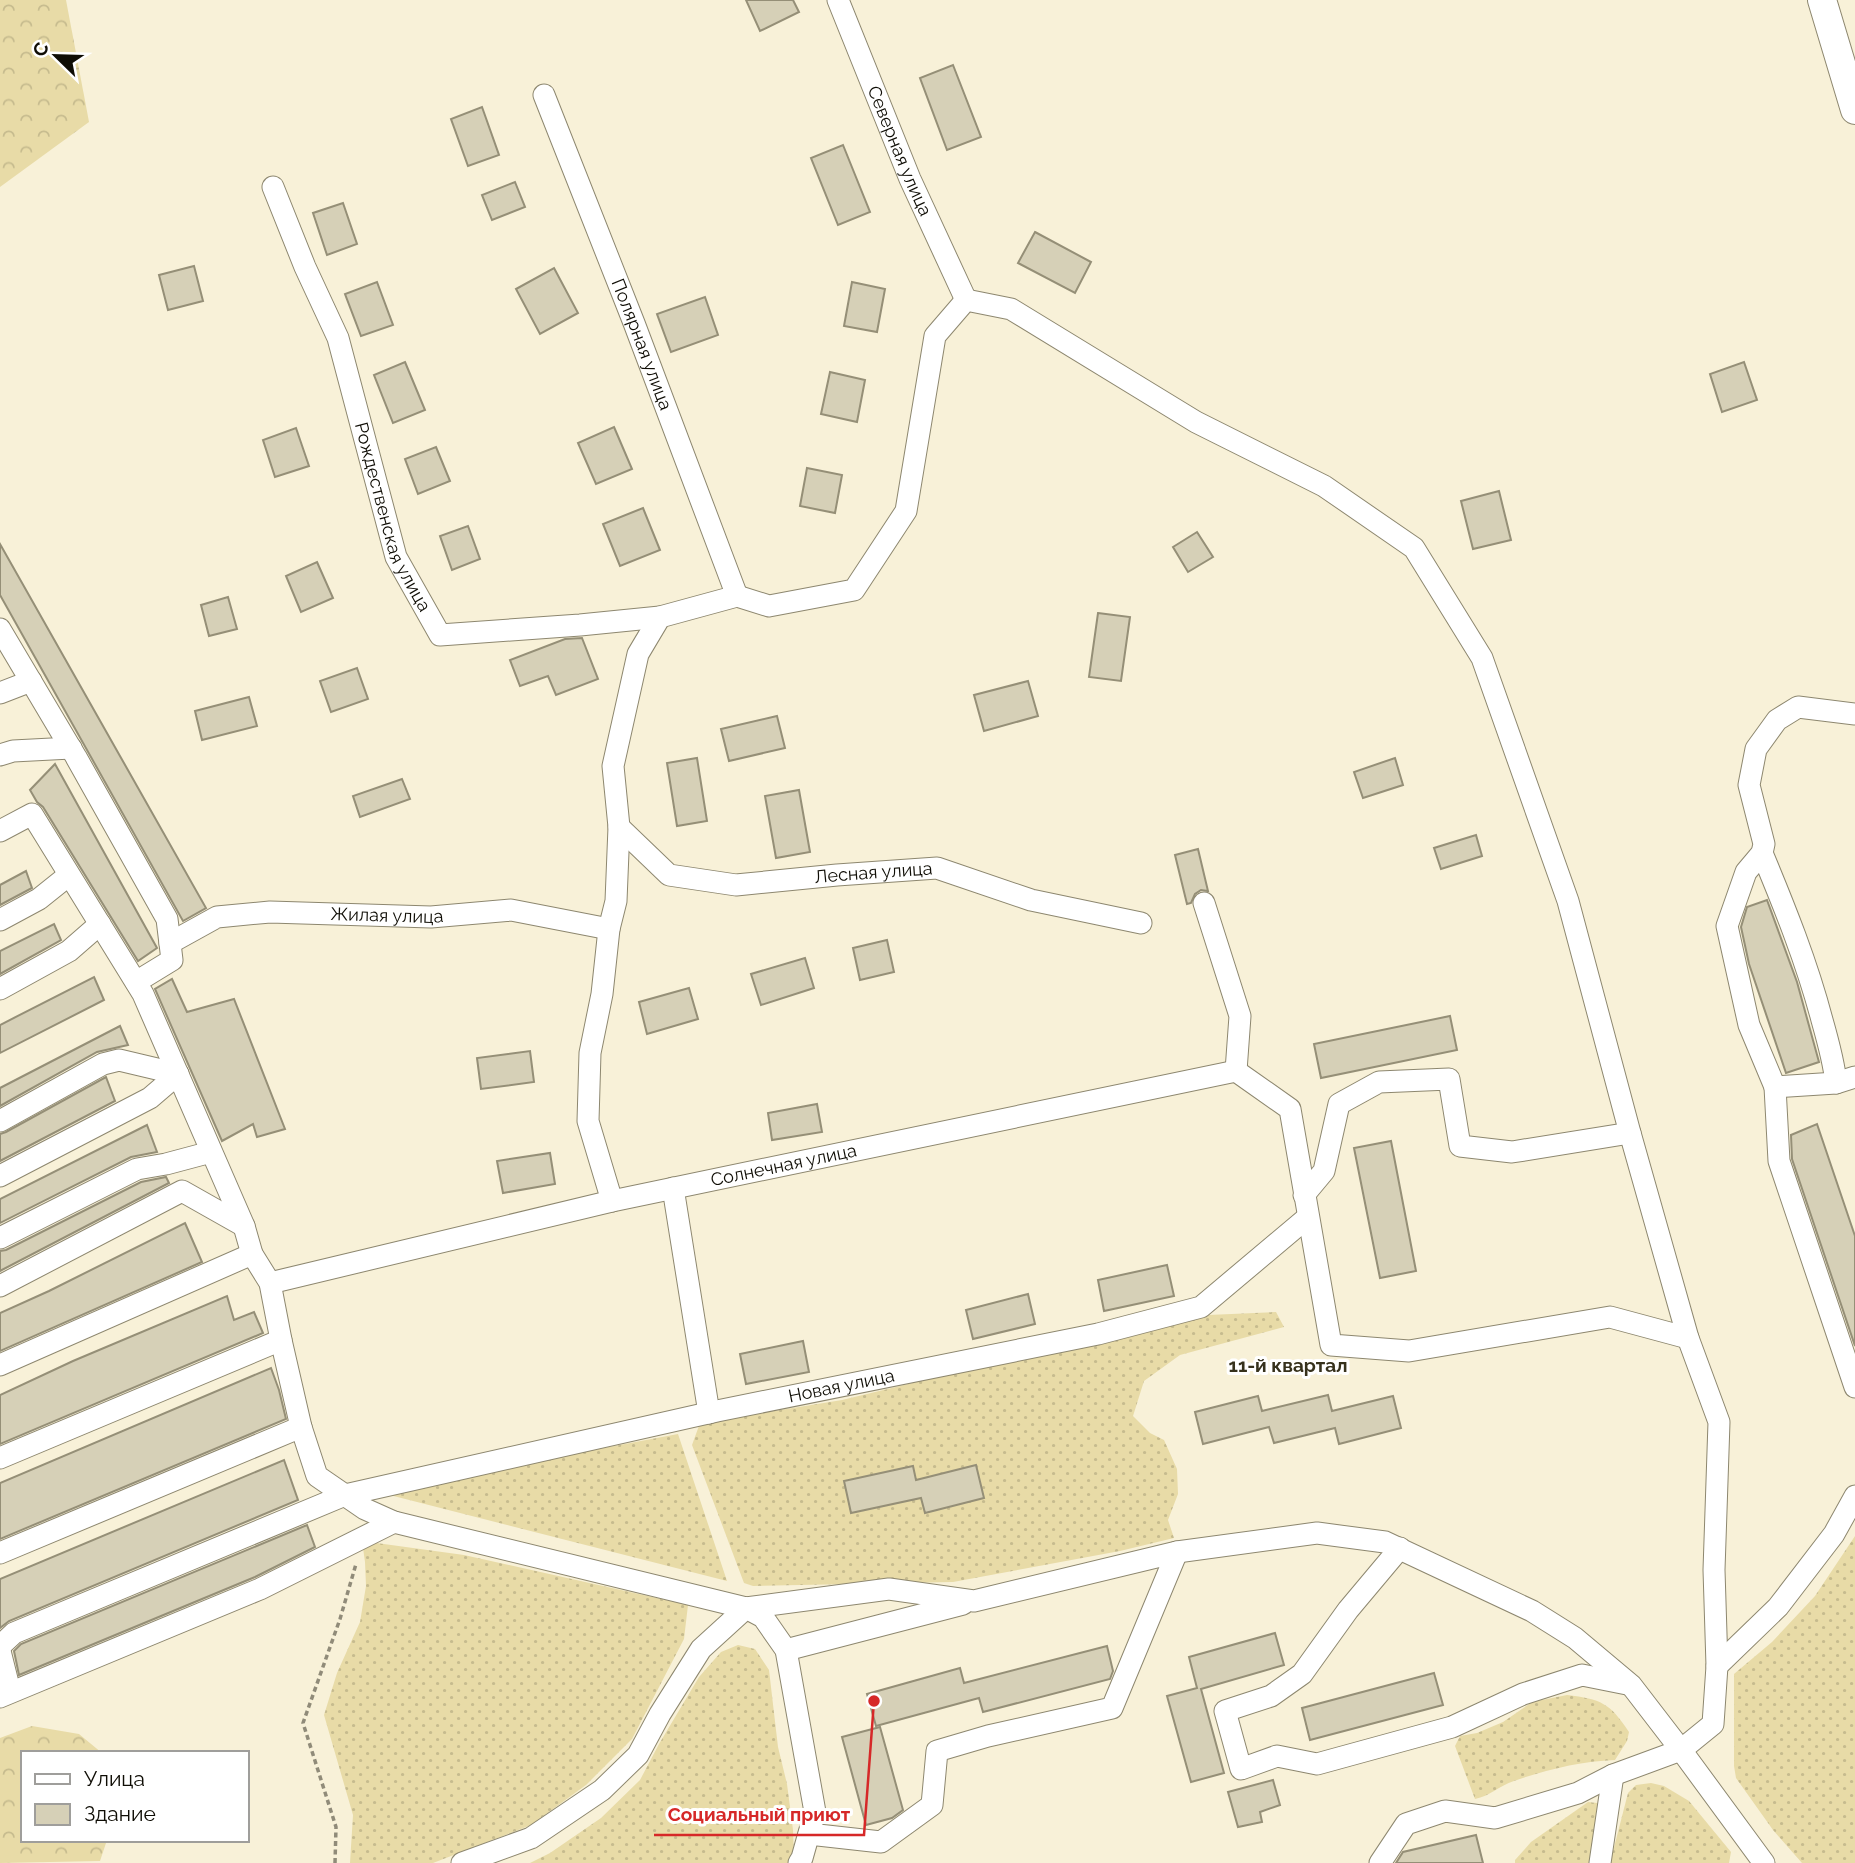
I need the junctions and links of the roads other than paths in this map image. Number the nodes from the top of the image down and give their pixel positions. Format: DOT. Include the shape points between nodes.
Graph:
graph roads {
  1 [pos="838,0"];
  2 [pos="1822,0"];
  3 [pos="544,95"];
  4 [pos="1855,110"];
  5 [pos="273,187"];
  6 [pos="966,300"];
  7 [pos="737,596"];
  8 [pos="660,617"];
  9 [pos="0,630"];
  10 [pos="31,681"];
  11 [pos="0,693"];
  12 [pos="1855,714"];
  13 [pos="71,748"];
  14 [pos="0,755"];
  15 [pos="619,827"];
  16 [pos="0,831"];
  17 [pos="1762,853"];
  18 [pos="69,875"];
  19 [pos="1204,903"];
  20 [pos="0,920"];
  21 [pos="1142,923"];
  22 [pos="100,924"];
  23 [pos="609,929"];
  24 [pos="170,943"];
  25 [pos="136,982"];
  26 [pos="0,989"];
  27 [pos="1236,1071"];
  28 [pos="178,1074"];
  29 [pos="1846,1080"];
  30 [pos="1775,1087"];
  31 [pos="0,1121"];
  32 [pos="1630,1133"];
  33 [pos="211,1152"];
  34 [pos="0,1176"];
  35 [pos="673,1188"];
  36 [pos="1304,1195"];
  37 [pos="612,1201"];
  38 [pos="1308,1217"];
  39 [pos="244,1227"];
  40 [pos="0,1238"];
  41 [pos="252,1254"];
  42 [pos="270,1283"];
  43 [pos="0,1286"];
  44 [pos="1688,1338"];
  45 [pos="281,1340"];
  46 [pos="0,1365"];
  47 [pos="1855,1387"];
  48 [pos="709,1413"];
  49 [pos="301,1427"];
  50 [pos="0,1458"];
  51 [pos="345,1495"];
  52 [pos="1855,1496"];
  53 [pos="394,1522"];
  54 [pos="357,1540"];
  55 [pos="1400,1548"];
  56 [pos="1177,1552"];
  57 [pos="0,1553"];
  58 [pos="974,1601"];
  59 [pos="746,1608"];
  60 [pos="0,1649"];
  61 [pos="786,1650"];
  62 [pos="1717,1666"];
  63 [pos="1631,1685"];
  64 [pos="5,1694"];
  65 [pos="1681,1750"];
  66 [pos="1613,1775"];
  67 [pos="809,1835"];
  68 [pos="462,1863"];
  69 [pos="799,1863"];
  70 [pos="1380,1863"];
  71 [pos="1600,1863"];
  72 [pos="1764,1863"];
  1 -- 6 [label="street, Северная улица" via="910,179"];
  2 -- 4 [label="main road"];
  3 -- 7 [label="street, Полярная улица"];
  5 -- 8 [label="street, Рождественская улица" via="338,338 396,557 440,635"];
  6 -- 7 [label="street" via="934,336 906,511 854,590 769,606"];
  6 -- 32 [label="street" via="1011,309 1196,422 1324,486 1414,548 1482,658 1567,901"];
  7 -- 8 [label="street"];
  8 -- 15 [label="street" via="638,654 612,766"];
  9 -- 10 [label="street"];
  10 -- 11 [label="street"];
  10 -- 13 [label="street"];
  12 -- 17 [label="street" via="1798,707 1777,720 1756,749 1749,785 1764,844"];
  13 -- 14 [label="street"];
  13 -- 24 [label="street" via="167,919"];
  15 -- 21 [label="street, Лесная улица" via="669,875 737,885 937,868 1031,900"];
  15 -- 23 [label="street" via="616,901"];
  16 -- 18 [label="street" via="32,814"];
  17 -- 29 [label="street" via="1814,989 1835,1068"];
  17 -- 30 [label="street" via="1746,872 1727,926 1749,1025"];
  18 -- 20 [label="street" via="39,899"];
  18 -- 22 [label="street"];
  19 -- 27 [label="street" via="1240,1016"];
  22 -- 25 [label="street"];
  22 -- 26 [label="street" via="69,951"];
  23 -- 24 [label="street, Жилая улица" via="512,910 431,917 270,912 217,917"];
  23 -- 37 [label="street" via="590,1053 588,1121"];
  24 -- 25 [label="street" via="172,960"];
  25 -- 28 [label="street"];
  27 -- 35 [label="street, Солнечная улица"];
  27 -- 36 [label="street" via="1290,1109"];
  28 -- 31 [label="street" via="119,1060 103,1064"];
  28 -- 33 [label="street"];
  28 -- 34 [label="street" via="150,1098"];
  29 -- 30 [label="street"];
  30 -- 47 [label="street" via="1779,1161"];
  32 -- 36 [label="street" via="1512,1152 1460,1146 1449,1079 1379,1082 1339,1104 1324,1171"];
  32 -- 44 [label="street"];
  33 -- 39 [label="street"];
  33 -- 40 [label="street" via="137,1169"];
  35 -- 37 [label="street, Солнечная улица"];
  35 -- 48 [label="street"];
  36 -- 38 [label="street"];
  37 -- 42 [label="street, Солнечная улица"];
  38 -- 44 [label="street" via="1331,1345 1409,1351 1610,1317"];
  38 -- 48 [label="street, Новая улица" via="1201,1307 1098,1334"];
  39 -- 41 [label="street"];
  39 -- 43 [label="street" via="182,1191"];
  41 -- 42 [label="street"];
  41 -- 46 [label="street"];
  42 -- 45 [label="street"];
  44 -- 62 [label="street" via="1719,1422 1714,1570"];
  45 -- 49 [label="street"];
  45 -- 50 [label="street"];
  48 -- 51 [label="street, Новая улица"];
  49 -- 51 [label="street" via="317,1476"];
  49 -- 57 [label="street"];
  51 -- 53 [label="street"];
  51 -- 54 [label="street"];
  51 -- 60 [label="street, Новая улица" via="15,1633"];
  52 -- 62 [label="street" via="1834,1534 1778,1607"];
  53 -- 54 [label="street"];
  53 -- 59 [label="street"];
  54 -- 64 [label="street" via="260,1590"];
  55 -- 56 [label="street" via="1317,1532"];
  55 -- 63 [label="street" via="1532,1611 1575,1638"];
  55 -- 63 [label="street" via="1302,1674 1271,1696 1225,1711 1241,1769 1277,1756 1317,1764 1452,1727 1523,1694 1582,1675"];
  56 -- 58 [label="street"];
  56 -- 67 [label="street" via="1112,1708 937,1751 932,1805 881,1842"];
  58 -- 59 [label="street" via="890,1589"];
  58 -- 61 [label="street"];
  59 -- 61 [label="street" via="763,1616"];
  59 -- 68 [label="street" via="701,1649 638,1755 602,1790 531,1838"];
  60 -- 64 [label="street"];
  61 -- 67 [label="street" via="815,1812"];
  62 -- 65 [label="street" via="1713,1724"];
  63 -- 65 [label="street"];
  65 -- 66 [label="street"];
  65 -- 72 [label="street"];
  66 -- 70 [label="street" via="1578,1793 1495,1818 1445,1811 1406,1824"];
  66 -- 71 [label="street"];
  67 -- 69 [label="street"];
}
